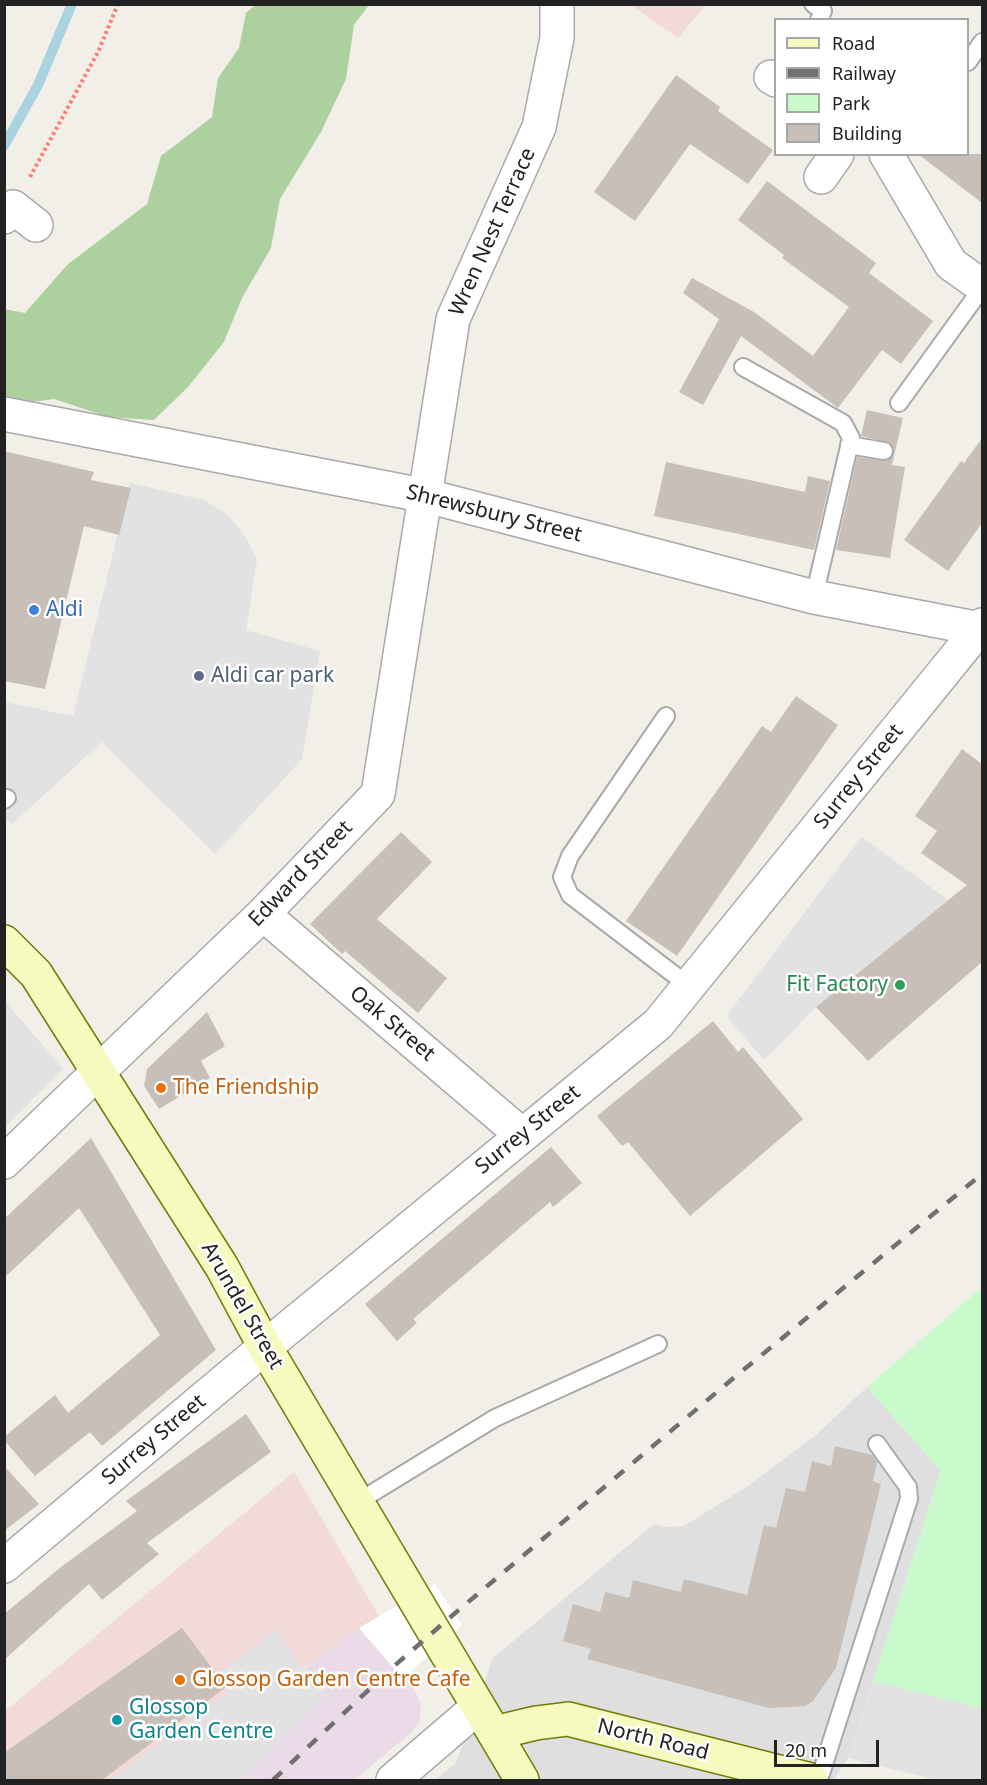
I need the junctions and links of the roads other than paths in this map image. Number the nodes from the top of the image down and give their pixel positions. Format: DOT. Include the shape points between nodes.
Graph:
graph roads {
  1 [pos="557,4"];
  2 [pos="813,4"];
  3 [pos="820,18"];
  4 [pos="982,42"];
  5 [pos="969,61"];
  6 [pos="891,157"];
  7 [pos="982,287"];
  8 [pos="743,367"];
  9 [pos="899,403"];
  10 [pos="4,414"];
  11 [pos="849,445"];
  12 [pos="884,452"];
  13 [pos="427,496"];
  14 [pos="814,597"];
  15 [pos="981,627"];
  16 [pos="666,716"];
  17 [pos="262,914"];
  18 [pos="4,942"];
  19 [pos="689,986"];
  20 [pos="99,1072"];
  21 [pos="522,1135"];
  22 [pos="4,1162"];
  23 [pos="658,1344"];
  24 [pos="265,1347"];
  25 [pos="877,1443"];
  26 [pos="356,1503"];
  27 [pos="4,1566"];
  28 [pos="478,1707"];
  29 [pos="393,1780"];
  30 [pos="522,1780"];
  31 [pos="811,1780"];
  32 [pos="819,1780"];
  1 -- 13 [label="street, Wren Nest Terrace" via="557,38 539,127 453,319"];
  2 -- 3 [label="lane" via="823,12"];
  4 -- 5 [label="lane"];
  6 -- 7 [label="street" via="951,264"];
  7 -- 9 [label="lane"];
  8 -- 11 [label="lane" via="843,423"];
  10 -- 13 [label="street, Shrewsbury Street"];
  11 -- 12 [label="lane"];
  11 -- 14 [label="lane"];
  13 -- 14 [label="street, Shrewsbury Street"];
  13 -- 17 [label="street, Edward Street" via="378,794"];
  14 -- 15 [label="street, Shrewsbury Street"];
  15 -- 19 [label="street, Surrey Street"];
  16 -- 19 [label="lane" via="570,856 562,877 570,896"];
  17 -- 20 [label="street, Edward Street"];
  17 -- 21 [label="street, Oak Street"];
  18 -- 20 [label="street, Arundel Street" via="36,975"];
  19 -- 21 [label="street, Surrey Street" via="658,1024"];
  20 -- 22 [label="street, Edward Street"];
  20 -- 24 [label="street, Arundel Street" via="222,1267"];
  21 -- 24 [label="street, Surrey Street"];
  23 -- 26 [label="lane" via="495,1418"];
  24 -- 26 [label="street, Arundel Street"];
  24 -- 27 [label="street, Surrey Street"];
  25 -- 32 [label="lane" via="908,1487 909,1499"];
  26 -- 28 [label="street, Arundel Street"];
  28 -- 29 [label="street"];
  28 -- 30 [label="street, Arundel Street"];
  28 -- 31 [label="street, North Road" via="537,1723 568,1719"];
}
